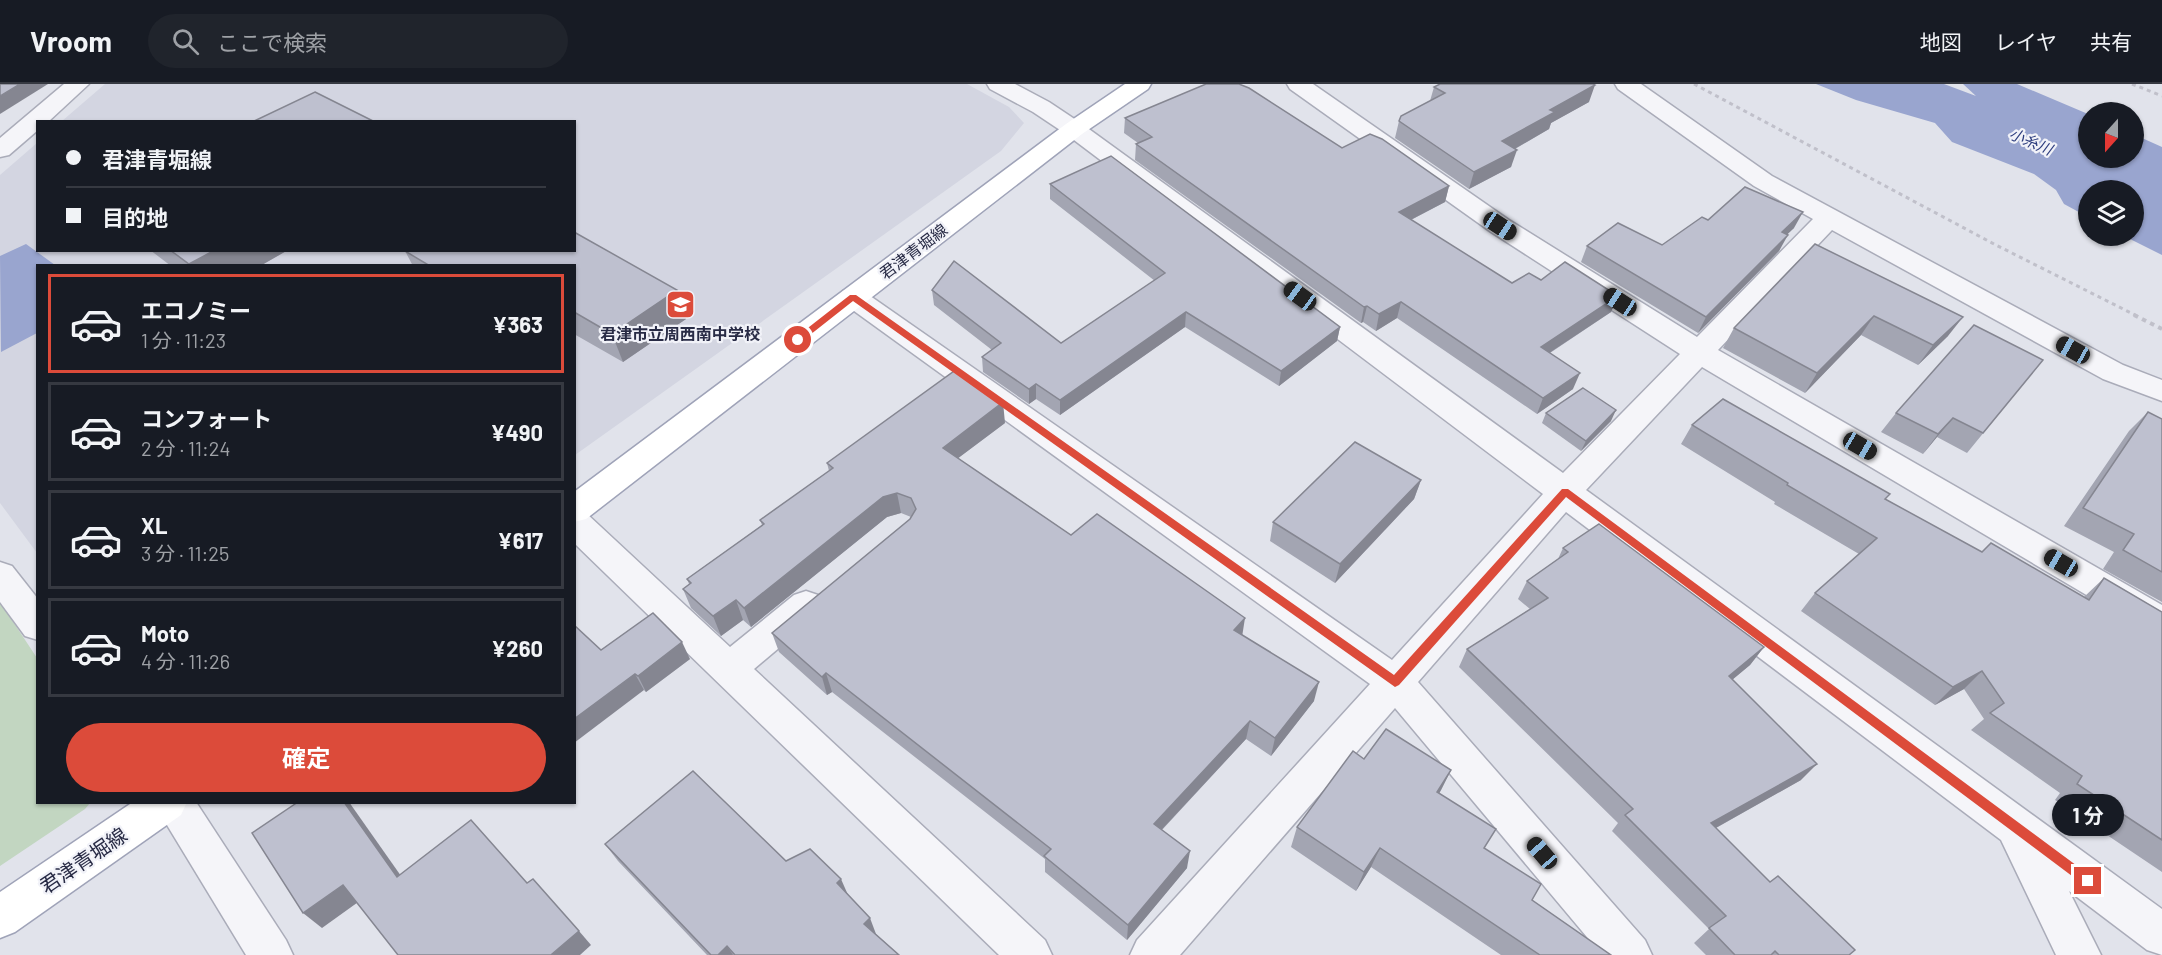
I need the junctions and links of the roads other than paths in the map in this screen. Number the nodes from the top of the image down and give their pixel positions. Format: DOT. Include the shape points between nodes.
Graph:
graph roads {
  1 [pos="78,84"];
  2 [pos="998,84"];
  3 [pos="1140,84"];
  4 [pos="1298,84"];
  5 [pos="1626,84"];
  6 [pos="1074,129"];
  7 [pos="0,150"];
  8 [pos="1830,217"];
  9 [pos="853,297"];
  10 [pos="1700,353"];
  11 [pos="2162,391"];
  12 [pos="1565,491"];
  13 [pos="576,508"];
  14 [pos="576,524"];
  15 [pos="0,576"];
  16 [pos="828,587"];
  17 [pos="2162,622"];
  18 [pos="36,623"];
  19 [pos="729,669"];
  20 [pos="1395,682"];
  21 [pos="164,804"];
  22 [pos="174,804"];
  23 [pos="2014,827"];
  24 [pos="0,917"];
  25 [pos="2162,935"];
  26 [pos="271,955"];
  27 [pos="1030,955"];
  28 [pos="1152,955"];
  29 [pos="1630,955"];
  30 [pos="2079,955"];
  1 -- 7 [label="street"];
  2 -- 6 [label="street"];
  3 -- 6 [label="main road, 君津青堀線"];
  4 -- 10 [label="street" via="1500,226"];
  5 -- 8 [label="street" via="1763,181"];
  6 -- 9 [label="main road, 君津青堀線"];
  6 -- 12 [label="street"];
  8 -- 10 [label="street"];
  8 -- 11 [label="street" via="2113,372"];
  9 -- 13 [label="main road, 君津青堀線"];
  9 -- 20 [label="street"];
  10 -- 12 [label="street"];
  10 -- 17 [label="street"];
  12 -- 20 [label="street"];
  12 -- 23 [label="street"];
  14 -- 19 [label="street"];
  15 -- 18 [label="street"];
  16 -- 19 [label="street"];
  19 -- 27 [label="street"];
  20 -- 28 [label="street"];
  20 -- 29 [label="street"];
  21 -- 24 [label="main road, 君津青堀線"];
  22 -- 26 [label="street"];
  23 -- 25 [label="street"];
  23 -- 30 [label="street"];
}
